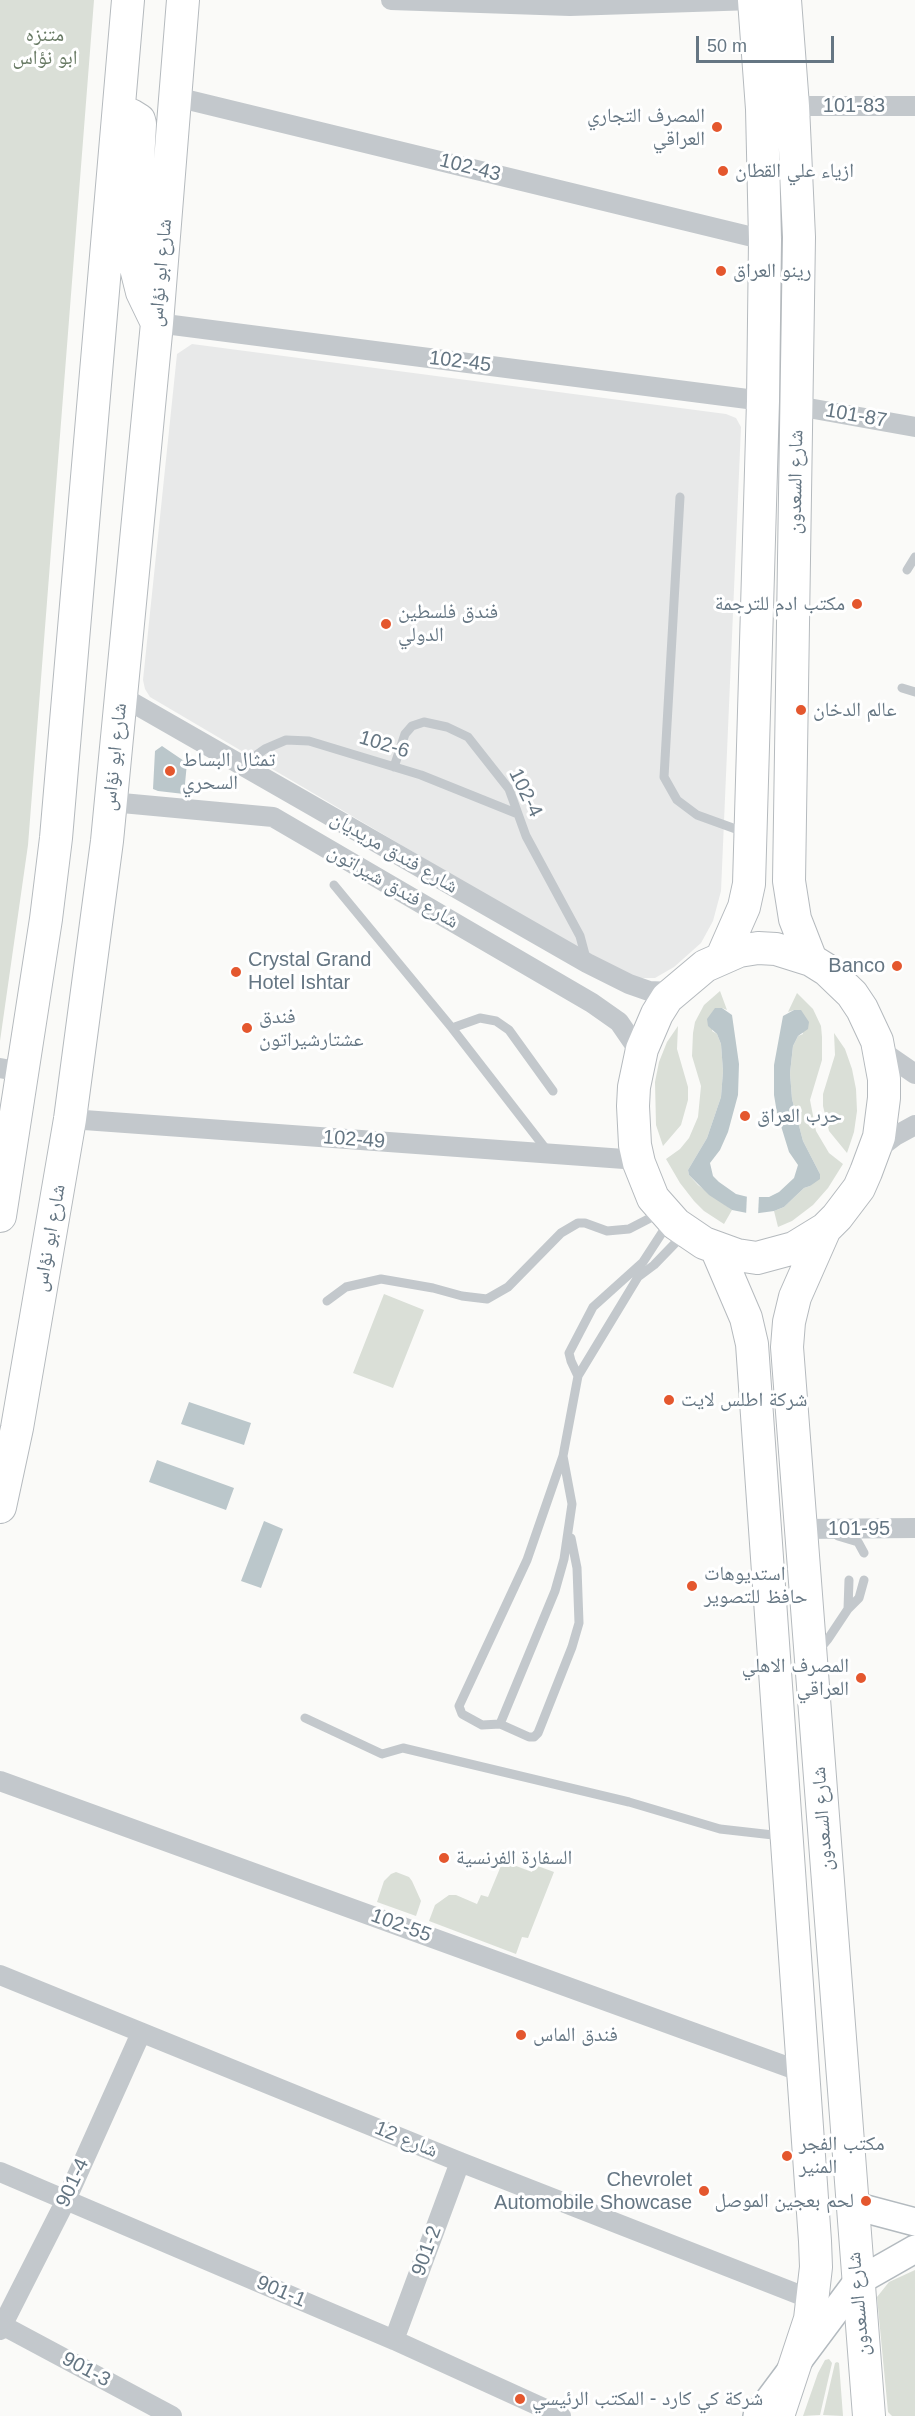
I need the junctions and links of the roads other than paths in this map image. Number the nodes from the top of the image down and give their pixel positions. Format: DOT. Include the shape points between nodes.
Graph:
graph roads {
  1 [pos="128,0"];
  2 [pos="183,0"];
  3 [pos="391,0"];
  4 [pos="754,0"];
  5 [pos="785,0"];
  6 [pos="176,97"];
  7 [pos="793,106"];
  8 [pos="915,106"];
  9 [pos="119,120"];
  10 [pos="765,240"];
  11 [pos="157,323"];
  12 [pos="763,401"];
  13 [pos="797,406"];
  14 [pos="915,427"];
  15 [pos="680,497"];
  16 [pos="915,557"];
  17 [pos="907,570"];
  18 [pos="902,688"];
  19 [pos="915,692"];
  20 [pos="121,696"];
  21 [pos="241,766"];
  22 [pos="394,767"];
  23 [pos="285,792"];
  24 [pos="111,802"];
  25 [pos="518,814"];
  26 [pos="273,817"];
  27 [pos="751,834"];
  28 [pos="56,838"];
  29 [pos="107,841"];
  30 [pos="334,885"];
  31 [pos="524,927"];
  32 [pos="510,955"];
  33 [pos="722,957"];
  34 [pos="811,960"];
  35 [pos="587,963"];
  36 [pos="673,992"];
  37 [pos="452,1028"];
  38 [pos="878,1045"];
  39 [pos="641,1054"];
  40 [pos="11,1070"];
  41 [pos="915,1074"];
  42 [pos="553,1091"];
  43 [pos="70,1119"];
  44 [pos="915,1125"];
  45 [pos="872,1154"];
  46 [pos="550,1155"];
  47 [pos="638,1160"];
  48 [pos="0,1216"];
  49 [pos="674,1220"];
  50 [pos="825,1229"];
  51 [pos="716,1248"];
  52 [pos="628,1284"];
  53 [pos="327,1301"];
  54 [pos="578,1376"];
  55 [pos="563,1456"];
  56 [pos="0,1508"];
  57 [pos="915,1528"];
  58 [pos="802,1529"];
  59 [pos="570,1533"];
  60 [pos="864,1553"];
  61 [pos="849,1580"];
  62 [pos="864,1580"];
  63 [pos="848,1609"];
  64 [pos="812,1658"];
  65 [pos="305,1718"];
  66 [pos="500,1724"];
  67 [pos="0,1781"];
  68 [pos="788,1836"];
  69 [pos="0,1975"];
  70 [pos="141,2033"];
  71 [pos="802,2072"];
  72 [pos="460,2162"];
  73 [pos="0,2172"];
  74 [pos="66,2200"];
  75 [pos="851,2205"];
  76 [pos="915,2222"];
  77 [pos="915,2250"];
  78 [pos="857,2282"];
  79 [pos="813,2300"];
  80 [pos="1,2327"];
  81 [pos="394,2340"];
  82 [pos="794,2370"];
  83 [pos="172,2416"];
  84 [pos="561,2416"];
  85 [pos="758,2416"];
  86 [pos="778,2416"];
  87 [pos="869,2416"];
  1 -- 9 [label="main road"];
  2 -- 6 [label="main road, شارع ابو نؤاس"];
  3 -- 4 [label="street" via="570,6"];
  4 -- 10 [label="main road, شارع السعدون" via="762,109"];
  5 -- 7 [label="main road, شارع السعدون"];
  6 -- 10 [label="street, 102-43"];
  6 -- 11 [label="main road, شارع ابو نؤاس"];
  7 -- 8 [label="street, 101-83"];
  7 -- 13 [label="main road, شارع السعدون" via="799,237"];
  9 -- 11 [label="main road" via="131,115 140,124 133,256 142,292"];
  9 -- 28 [label="main road"];
  10 -- 12 [label="main road, شارع السعدون"];
  11 -- 12 [label="street, 102-45"];
  11 -- 20 [label="main road, شارع ابو نؤاس"];
  12 -- 27 [label="main road, شارع السعدون"];
  13 -- 14 [label="street, 101-87"];
  13 -- 34 [label="main road, شارع السعدون" via="789,881 795,919"];
  15 -- 27 [label="lane" via="664,777 677,800 697,815"];
  16 -- 17 [label="lane"];
  18 -- 19 [label="lane"];
  20 -- 21 [label="street, شارع فندق مريديان"];
  20 -- 24 [label="main road, شارع ابو نؤاس"];
  21 -- 22 [label="lane, 102-6" via="265,749 286,741 309,741"];
  21 -- 23 [label="street, شارع فندق مريديان"];
  22 -- 25 [label="lane, 102-6"];
  22 -- 25 [label="lane, 102-4" via="405,734 412,726 424,722 447,726 468,737 490,764 508,789"];
  23 -- 26 [label="street"];
  23 -- 31 [label="street, شارع فندق مريديان"];
  24 -- 26 [label="street, شارع فندق شيراتون"];
  24 -- 29 [label="main road, شارع ابو نؤاس"];
  25 -- 35 [label="lane, 102-4" via="580,936"];
  26 -- 32 [label="street, شارع فندق شيراتون"];
  27 -- 33 [label="main road, شارع السعدون" via="744,907"];
  28 -- 29 [label="main road"];
  28 -- 40 [label="main road" via="48,909"];
  29 -- 43 [label="main road, شارع ابو نؤاس"];
  30 -- 37 [label="lane"];
  31 -- 32 [label="street"];
  31 -- 35 [label="street, شارع فندق مريديان"];
  32 -- 39 [label="street, شارع فندق شيراتون" via="619,1022"];
  33 -- 34 [label="main road" via="748,950 776,949"];
  33 -- 36 [label="main road" via="694,973"];
  34 -- 38 [label="main road" via="852,994"];
  35 -- 36 [label="street, شارع فندق مريديان" via="629,984 650,991"];
  36 -- 39 [label="main road" via="657,1014"];
  37 -- 42 [label="lane" via="480,1018 496,1021 509,1030"];
  37 -- 46 [label="lane"];
  38 -- 41 [label="street"];
  38 -- 45 [label="main road" via="884,1098 879,1137"];
  39 -- 47 [label="main road" via="633,1106"];
  40 -- 48 [label="main road"];
  43 -- 46 [label="street, 102-49"];
  43 -- 56 [label="main road, شارع ابو نؤاس"];
  44 -- 45 [label="street"];
  45 -- 50 [label="main road" via="859,1188"];
  46 -- 47 [label="street, 102-49"];
  47 -- 49 [label="main road" via="653,1198"];
  49 -- 51 [label="main road"];
  49 -- 52 [label="lane"];
  49 -- 52 [label="lane" via="654,1265"];
  49 -- 53 [label="lane" via="607,1231 578,1223 561,1233 508,1287 487,1299 381,1279 346,1287"];
  50 -- 51 [label="main road" via="794,1248 757,1258"];
  50 -- 58 [label="main road, شارع السعدون" via="795,1296 787,1347"];
  51 -- 68 [label="main road, شارع السعدون" via="746,1318 752,1344"];
  52 -- 54 [label="lane"];
  52 -- 54 [label="lane" via="596,1302 570,1350 569,1357"];
  54 -- 55 [label="lane"];
  55 -- 59 [label="lane" via="572,1504"];
  55 -- 66 [label="lane" via="527,1560 459,1706 462,1714 482,1725"];
  57 -- 58 [label="street, 101-95"];
  58 -- 60 [label="lane" via="853,1540"];
  58 -- 64 [label="main road, شارع السعدون"];
  59 -- 66 [label="lane" via="555,1591"];
  59 -- 66 [label="lane" via="577,1568 579,1623 572,1647 538,1733 529,1737"];
  61 -- 63 [label="lane"];
  62 -- 63 [label="lane" via="859,1598"];
  63 -- 64 [label="lane"];
  64 -- 75 [label="main road, شارع السعدون"];
  65 -- 68 [label="lane" via="382,1754 403,1748 629,1802 720,1829"];
  67 -- 71 [label="street, 102-55"];
  68 -- 71 [label="main road, شارع السعدون"];
  69 -- 70 [label="street, شارع 12"];
  70 -- 72 [label="street, شارع 12"];
  70 -- 74 [label="street, 901-4"];
  71 -- 79 [label="main road, شارع السعدون" via="815,2241"];
  72 -- 79 [label="street, شارع 12"];
  72 -- 81 [label="street, 901-2"];
  73 -- 74 [label="street, 901-1"];
  74 -- 80 [label="street, 901-4"];
  74 -- 81 [label="street, 901-1"];
  75 -- 76 [label="main road"];
  75 -- 78 [label="main road, شارع السعدون"];
  77 -- 78 [label="main road"];
  78 -- 82 [label="main road"];
  78 -- 87 [label="main road, شارع السعدون"];
  79 -- 82 [label="main road, شارع السعدون"];
  80 -- 83 [label="street, 901-3"];
  81 -- 84 [label="street, 901-1"];
  82 -- 85 [label="main road"];
  82 -- 86 [label="main road, شارع السعدون"];
}
